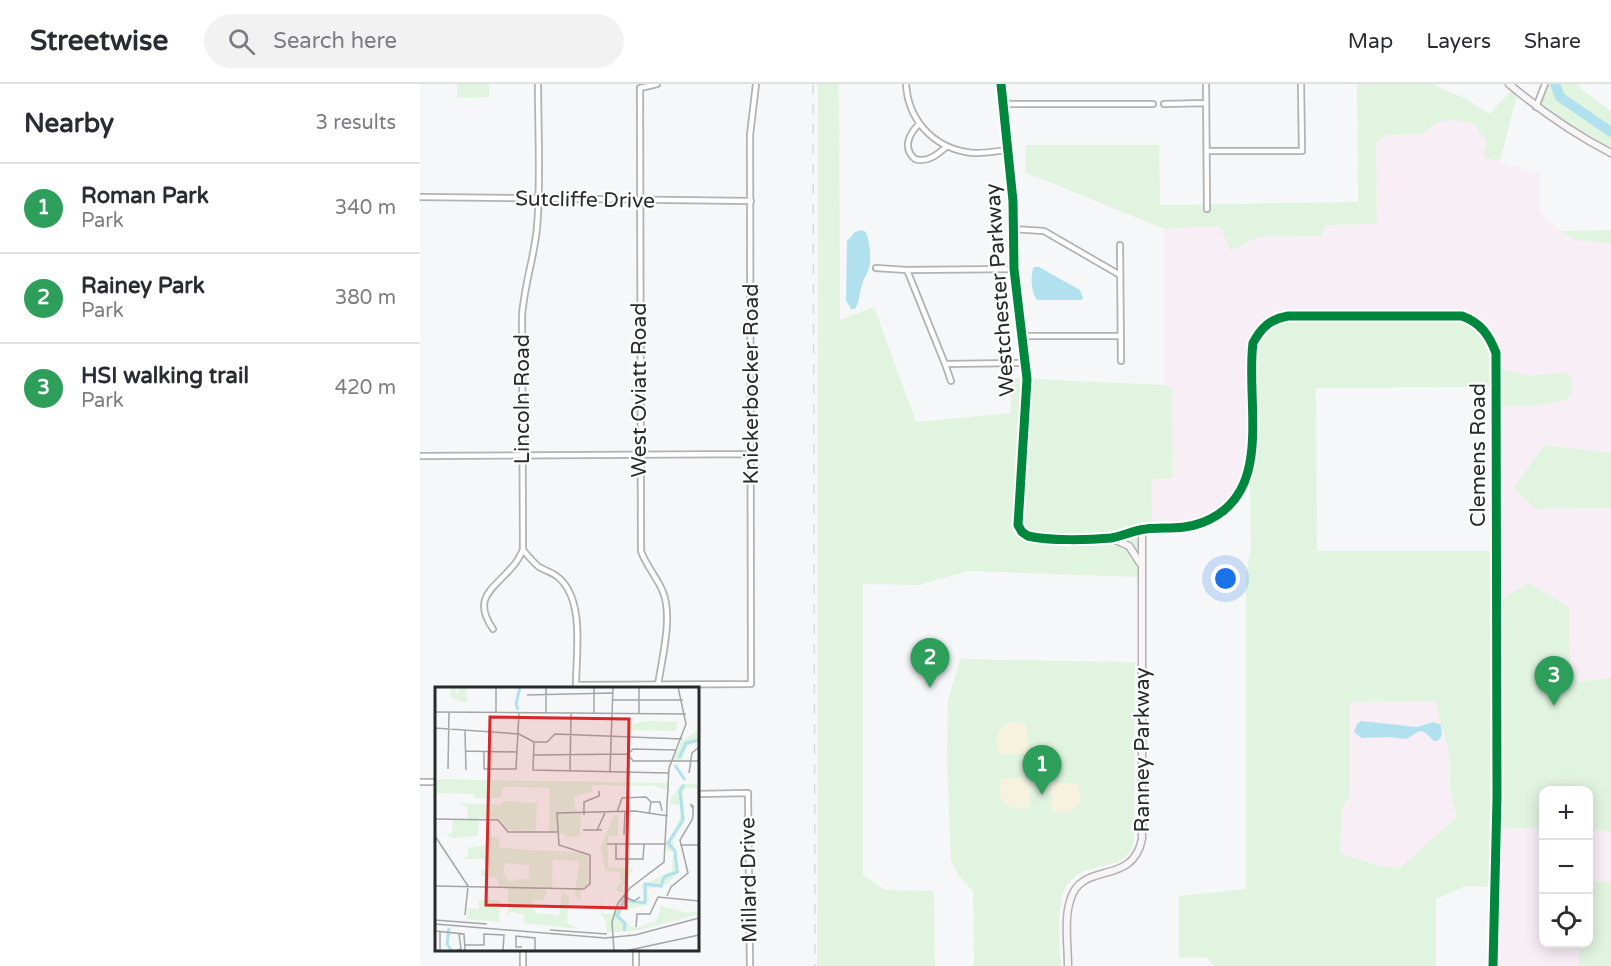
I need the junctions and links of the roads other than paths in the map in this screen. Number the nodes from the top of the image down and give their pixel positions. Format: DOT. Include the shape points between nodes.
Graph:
graph roads {
  1 [pos="538,84"];
  2 [pos="633,84"];
  3 [pos="657,84"];
  4 [pos="756,84"];
  5 [pos="906,84"];
  6 [pos="1001,84"];
  7 [pos="1206,84"];
  8 [pos="1301,84"];
  9 [pos="1509,84"];
  10 [pos="1545,84"];
  11 [pos="640,88"];
  12 [pos="1003,102"];
  13 [pos="1206,103"];
  14 [pos="1153,104"];
  15 [pos="1164,104"];
  16 [pos="1536,107"];
  17 [pos="919,124"];
  18 [pos="946,147"];
  19 [pos="1009,150"];
  20 [pos="1207,151"];
  21 [pos="1611,153"];
  22 [pos="420,197"];
  23 [pos="538,200"];
  24 [pos="639,201"];
  25 [pos="751,201"];
  26 [pos="1207,209"];
  27 [pos="1013,229"];
  28 [pos="1120,244"];
  29 [pos="876,268"];
  30 [pos="1014,269"];
  31 [pos="907,270"];
  32 [pos="1120,275"];
  33 [pos="1023,336"];
  34 [pos="1121,336"];
  35 [pos="1121,361"];
  36 [pos="945,363"];
  37 [pos="1026,363"];
  38 [pos="951,381"];
  39 [pos="522,454"];
  40 [pos="639,454"];
  41 [pos="752,454"];
  42 [pos="420,456"];
  43 [pos="1247,478"];
  44 [pos="1142,529"];
  45 [pos="1110,538"];
  46 [pos="523,550"];
  47 [pos="1142,569"];
  48 [pos="493,629"];
  49 [pos="576,685"];
  50 [pos="658,685"];
  51 [pos="572,687"];
  52 [pos="699,794"];
  53 [pos="750,966"];
  54 [pos="1068,966"];
  55 [pos="1493,966"];
  1 -- 23 [label="street, Lincoln Road"];
  2 -- 11 [label="street"];
  3 -- 11 [label="street"];
  4 -- 25 [label="street, Knickerbocker Road" via="750,135"];
  5 -- 17 [label="street"];
  6 -- 12 [label="street, Westchester Parkway"];
  7 -- 13 [label="street"];
  8 -- 20 [label="street" via="1302,151"];
  9 -- 16 [label="street"];
  10 -- 16 [label="street"];
  11 -- 24 [label="street, West Oviatt Road"];
  12 -- 14 [label="street"];
  12 -- 19 [label="street, Westchester Parkway"];
  13 -- 15 [label="street"];
  13 -- 20 [label="street"];
  16 -- 21 [label="street" via="1579,137"];
  17 -- 18 [label="street"];
  17 -- 18 [label="street" via="909,138 911,156 926,160"];
  18 -- 19 [label="street" via="968,153"];
  19 -- 27 [label="street, Westchester Parkway"];
  20 -- 26 [label="street"];
  22 -- 23 [label="street, Sutcliffe Drive"];
  23 -- 24 [label="street, Sutcliffe Drive"];
  23 -- 39 [label="street, Lincoln Road" via="537,231 522,316"];
  24 -- 25 [label="street, Sutcliffe Drive"];
  24 -- 40 [label="street, West Oviatt Road"];
  25 -- 41 [label="street, Knickerbocker Road"];
  27 -- 30 [label="street, Westchester Parkway"];
  27 -- 32 [label="street" via="1044,231"];
  28 -- 32 [label="street"];
  29 -- 31 [label="street"];
  30 -- 31 [label="street"];
  30 -- 33 [label="street, Westchester Parkway"];
  31 -- 36 [label="street"];
  32 -- 34 [label="street"];
  33 -- 34 [label="street"];
  33 -- 37 [label="street, Westchester Parkway"];
  34 -- 35 [label="street"];
  36 -- 37 [label="street"];
  36 -- 38 [label="street"];
  37 -- 45 [label="street, Westchester Parkway" via="1020,528 1032,537"];
  39 -- 40 [label="street"];
  39 -- 42 [label="street"];
  39 -- 46 [label="street, Lincoln Road"];
  40 -- 41 [label="street"];
  40 -- 50 [label="street, West Oviatt Road" via="641,551 662,590 668,616"];
  41 -- 50 [label="street, Knickerbocker Road" via="751,684"];
  43 -- 44 [label="street, Westchester Parkway" via="1240,493 1212,519 1187,527"];
  43 -- 55 [label="street, Clemens Road" via="1252,452 1254,343 1272,321 1288,316 1462,316 1488,335 1496,353 1497,798"];
  44 -- 45 [label="street, Westchester Parkway"];
  44 -- 47 [label="street, Ranney Parkway"];
  45 -- 47 [label="street" via="1129,546"];
  46 -- 48 [label="street" via="489,591 484,603 485,617"];
  46 -- 49 [label="street" via="540,568 558,577 574,600"];
  47 -- 54 [label="street, Ranney Parkway" via="1142,839 1137,854 1125,867 1089,877 1072,893"];
  49 -- 50 [label="street"];
  49 -- 51 [label="street"];
  52 -- 53 [label="street, Millard Drive" via="748,793"];
}
